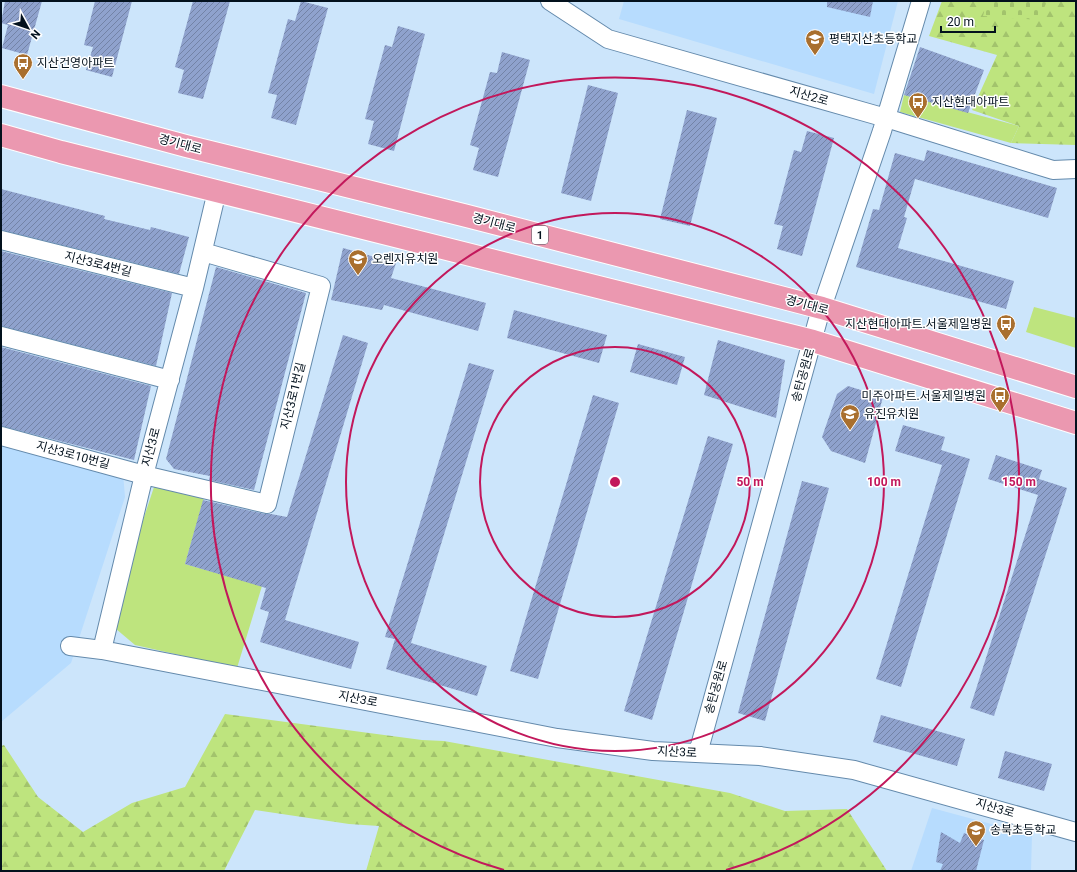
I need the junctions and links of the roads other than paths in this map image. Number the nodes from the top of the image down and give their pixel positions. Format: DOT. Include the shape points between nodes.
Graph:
graph roads {
  1 [pos="550,1"];
  2 [pos="920,1"];
  3 [pos="1,96"];
  4 [pos="886,118"];
  5 [pos="1,134"];
  6 [pos="1076,169"];
  7 [pos="217,191"];
  8 [pos="1,240"];
  9 [pos="203,252"];
  10 [pos="194,288"];
  11 [pos="822,308"];
  12 [pos="1,336"];
  13 [pos="813,340"];
  14 [pos="170,380"];
  15 [pos="1076,387"];
  16 [pos="1076,423"];
  17 [pos="1,436"];
  18 [pos="144,475"];
  19 [pos="70,646"];
  20 [pos="102,650"];
  21 [pos="698,753"];
  22 [pos="1076,832"];
  1 -- 4 [label="street, 지산2로" via="608,39"];
  2 -- 4 [label="street, 송탄공원로"];
  3 -- 11 [label="main road, 경기대로 / 1" via="186,146"];
  4 -- 6 [label="street, 지산2로" via="1054,170"];
  4 -- 11 [label="street, 송탄공원로"];
  5 -- 7 [label="main road"];
  7 -- 9 [label="street, 지산3로"];
  7 -- 13 [label="main road"];
  8 -- 10 [label="street, 지산3로4번길"];
  9 -- 10 [label="street, 지산3로"];
  9 -- 18 [label="street, 지산3로1번길" via="321,286 267,504"];
  10 -- 14 [label="street, 지산3로"];
  11 -- 13 [label="street, 송탄공원로"];
  11 -- 15 [label="main road, 경기대로 / 1"];
  12 -- 14 [label="street"];
  13 -- 16 [label="main road"];
  13 -- 21 [label="street, 송탄공원로"];
  14 -- 18 [label="street, 지산3로"];
  17 -- 18 [label="street, 지산3로10번길"];
  18 -- 20 [label="street, 지산3로"];
  19 -- 20 [label="street"];
  20 -- 21 [label="street, 지산3로" via="557,738 653,751"];
  21 -- 22 [label="street, 지산3로" via="760,756 854,770"];
}
